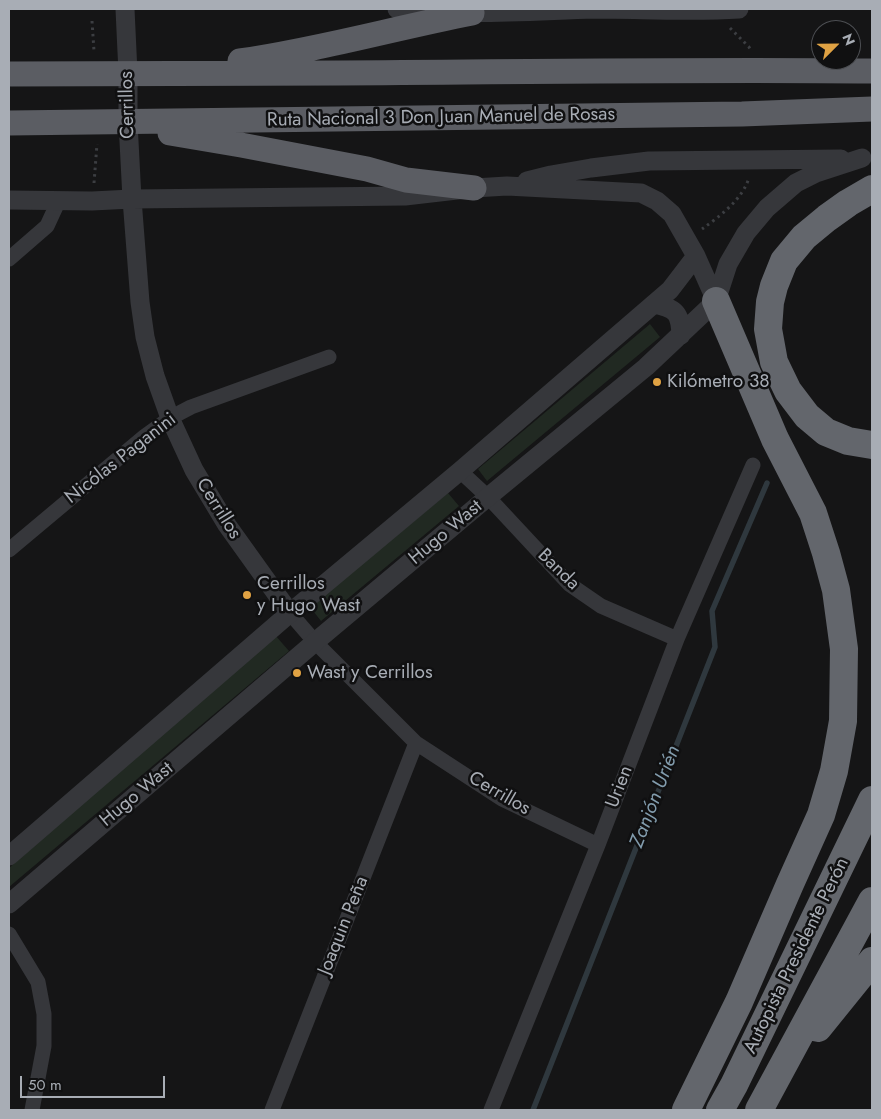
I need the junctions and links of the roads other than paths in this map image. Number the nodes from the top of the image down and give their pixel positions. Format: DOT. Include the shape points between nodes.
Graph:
graph roads {
  1 [pos="125,9"];
  2 [pos="397,9"];
  3 [pos="733,9"];
  4 [pos="526,10"];
  5 [pos="472,13"];
  6 [pos="872,70"];
  7 [pos="128,73"];
  8 [pos="157,73"];
  9 [pos="9,74"];
  10 [pos="872,109"];
  11 [pos="132,122"];
  12 [pos="9,123"];
  13 [pos="867,158"];
  14 [pos="507,186"];
  15 [pos="474,188"];
  16 [pos="872,190"];
  17 [pos="132,199"];
  18 [pos="9,200"];
  19 [pos="59,200"];
  20 [pos="692,248"];
  21 [pos="9,259"];
  22 [pos="716,301"];
  23 [pos="654,304"];
  24 [pos="681,335"];
  25 [pos="330,357"];
  26 [pos="170,418"];
  27 [pos="872,445"];
  28 [pos="753,465"];
  29 [pos="460,471"];
  30 [pos="488,498"];
  31 [pos="9,550"];
  32 [pos="290,613"];
  33 [pos="677,639"];
  34 [pos="316,642"];
  35 [pos="416,742"];
  36 [pos="872,800"];
  37 [pos="598,845"];
  38 [pos="9,856"];
  39 [pos="872,901"];
  40 [pos="9,904"];
  41 [pos="9,934"];
  42 [pos="872,961"];
  43 [pos="776,1079"];
  44 [pos="32,1110"];
  45 [pos="272,1110"];
  46 [pos="491,1110"];
  47 [pos="686,1110"];
  48 [pos="720,1110"];
  49 [pos="759,1110"];
  1 -- 7 [label="street, Cerrillos"];
  2 -- 5 [label="street"];
  3 -- 4 [label="street"];
  4 -- 5 [label="street"];
  5 -- 8 [label="highway" via="272,56"];
  6 -- 8 [label="highway"];
  7 -- 8 [label="highway"];
  7 -- 9 [label="highway"];
  7 -- 11 [label="street, Cerrillos"];
  10 -- 11 [label="highway, Ruta Nacional 3 Don Juan Manuel de Rosas" via="742,114"];
  11 -- 12 [label="highway, Ruta Nacional 3 Don Juan Manuel de Rosas"];
  11 -- 15 [label="highway" via="175,134 367,169 406,180"];
  11 -- 17 [label="street, Cerrillos"];
  13 -- 14 [label="street" via="649,161 551,175"];
  13 -- 22 [label="street, Hugo Wast" via="816,173 796,183 767,208 746,233 728,264"];
  14 -- 15 [label="street"];
  14 -- 20 [label="street" via="641,193 672,214"];
  15 -- 17 [label="street" via="405,196"];
  16 -- 27 [label="highway" via="827,218 804,237 784,261 770,302 768,329 774,362 788,391 807,416 826,432 848,441"];
  17 -- 19 [label="street"];
  17 -- 26 [label="street, Cerrillos" via="145,337"];
  18 -- 19 [label="street"];
  19 -- 21 [label="street" via="47,226"];
  20 -- 22 [label="street"];
  20 -- 23 [label="street, Hugo Wast" via="670,290"];
  22 -- 24 [label="street, Hugo Wast"];
  22 -- 47 [label="highway" via="775,439 813,513 826,553 836,590 844,649 843,721 834,771 821,815 739,1002"];
  23 -- 24 [label="street" via="677,313"];
  23 -- 29 [label="street, Hugo Wast"];
  24 -- 30 [label="street, Hugo Wast"];
  25 -- 26 [label="street, Nicólas Paganini" via="191,407"];
  26 -- 31 [label="street, Nicólas Paganini"];
  26 -- 32 [label="street, Cerrillos" via="194,470 222,517"];
  28 -- 33 [label="street, Urien"];
  29 -- 30 [label="street, Banda"];
  29 -- 32 [label="street, Hugo Wast"];
  30 -- 33 [label="street, Banda" via="569,584 601,606"];
  30 -- 34 [label="street, Hugo Wast"];
  32 -- 34 [label="street, Cerrillos"];
  32 -- 38 [label="street, Hugo Wast"];
  33 -- 37 [label="street, Urien"];
  34 -- 35 [label="street, Cerrillos"];
  34 -- 40 [label="street, Hugo Wast"];
  35 -- 37 [label="street, Cerrillos" via="502,799"];
  35 -- 45 [label="street, Joaquin Peña"];
  36 -- 48 [label="highway, Autopista Presidente Perón"];
  37 -- 46 [label="street, Urien"];
  39 -- 43 [label="highway, Autopista Presidente Perón"];
  41 -- 44 [label="street" via="38,982 44,1014 44,1046"];
  42 -- 43 [label="highway"];
  43 -- 49 [label="highway, Autopista Presidente Perón"];
}
